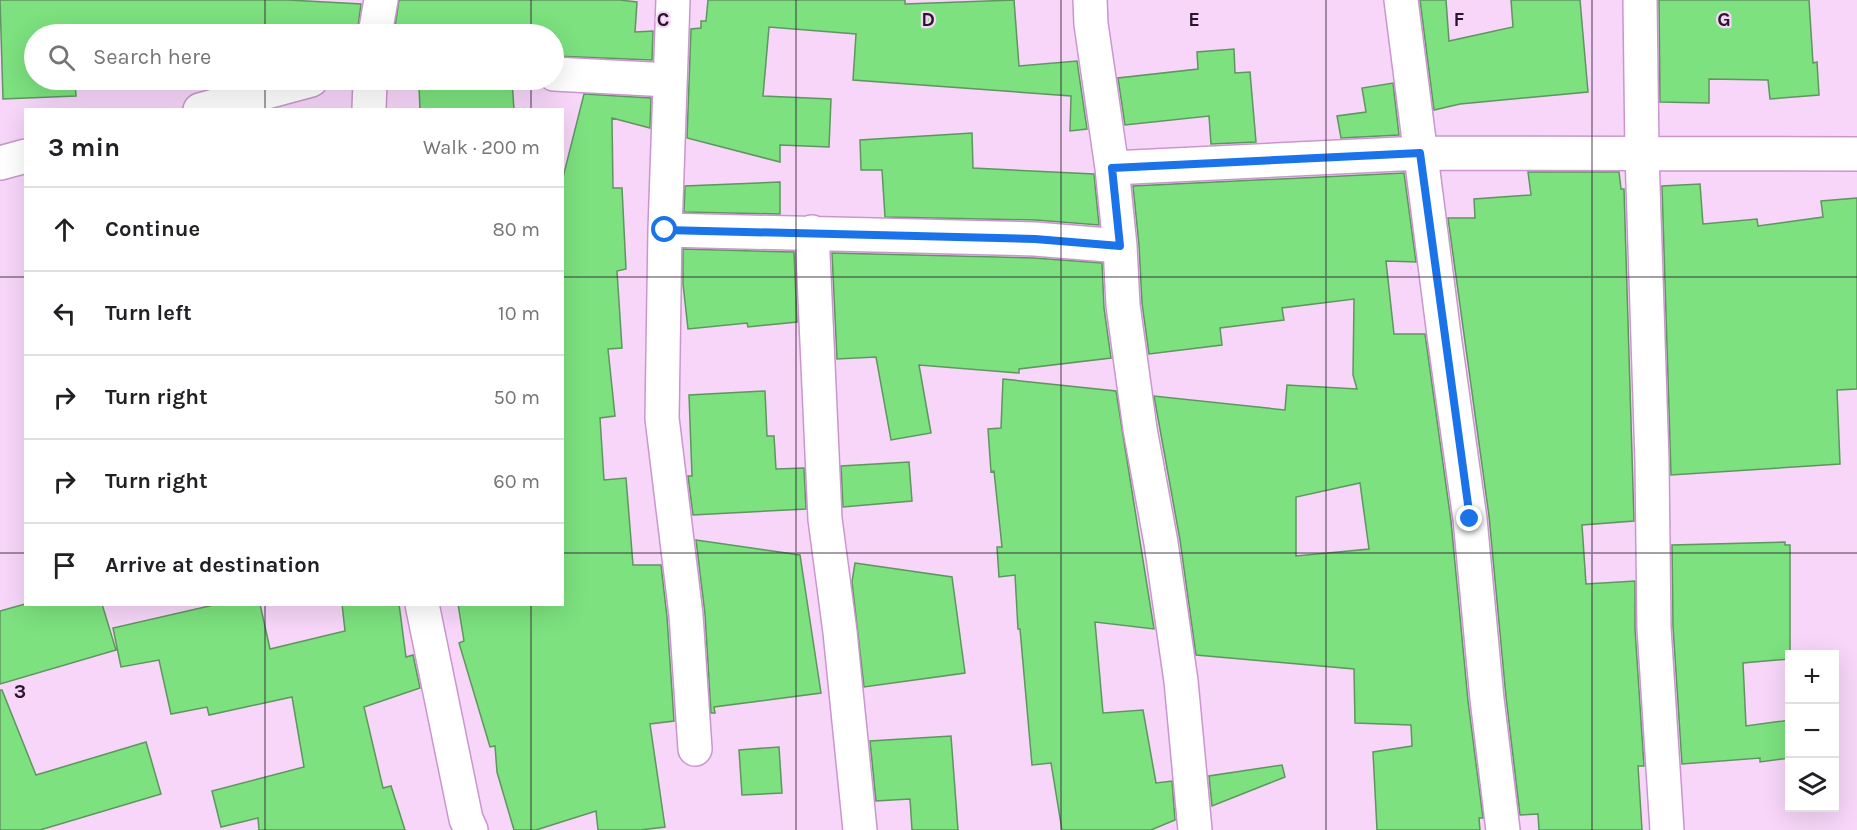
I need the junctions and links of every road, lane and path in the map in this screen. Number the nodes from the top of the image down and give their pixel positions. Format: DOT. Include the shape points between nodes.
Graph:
graph roads {
  1 [pos="381,0"];
  2 [pos="673,0"];
  3 [pos="1090,0"];
  4 [pos="1401,0"];
  5 [pos="1640,0"];
  6 [pos="377,24"];
  7 [pos="564,75"];
  8 [pos="669,80"];
  9 [pos="274,90"];
  10 [pos="370,90"];
  11 [pos="207,108"];
  12 [pos="369,108"];
  13 [pos="1420,153"];
  14 [pos="1642,154"];
  15 [pos="1857,154"];
  16 [pos="24,157"];
  17 [pos="0,163"];
  18 [pos="1112,168"];
  19 [pos="665,230"];
  20 [pos="812,232"];
  21 [pos="1120,246"];
  22 [pos="422,606"];
  23 [pos="695,749"];
  24 [pos="471,830"];
  25 [pos="860,830"];
  26 [pos="1196,830"];
  27 [pos="1503,830"];
  28 [pos="1667,830"];
  1 -- 6 [label="street"];
  2 -- 8 [label="street"];
  3 -- 18 [label="street"];
  4 -- 13 [label="street"];
  5 -- 14 [label="street"];
  7 -- 8 [label="street"];
  8 -- 19 [label="street"];
  9 -- 11 [label="street"];
  10 -- 12 [label="street"];
  13 -- 14 [label="street"];
  13 -- 18 [label="street"];
  13 -- 27 [label="street" via="1470,519"];
  14 -- 15 [label="street"];
  14 -- 28 [label="street" via="1654,628"];
  16 -- 17 [label="street"];
  18 -- 21 [label="street"];
  19 -- 20 [label="street"];
  19 -- 23 [label="street" via="662,418 686,615"];
  20 -- 21 [label="street" via="1035,239"];
  20 -- 25 [label="street" via="825,519"];
  21 -- 26 [label="street" via="1123,305 1181,681"];
  22 -- 24 [label="street"];
}
